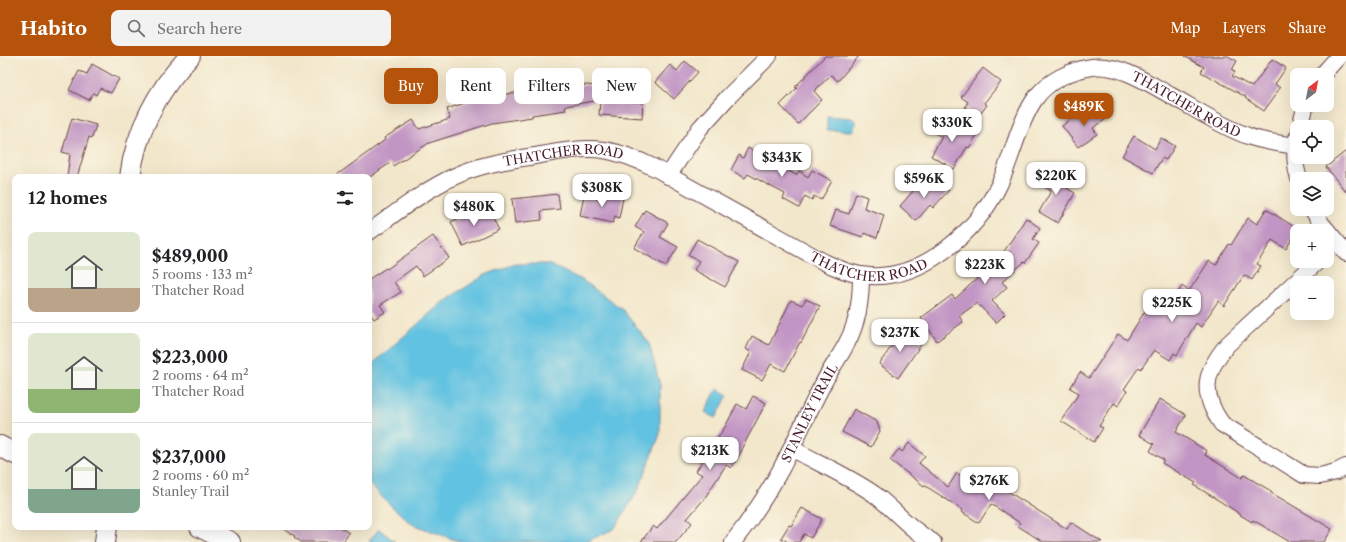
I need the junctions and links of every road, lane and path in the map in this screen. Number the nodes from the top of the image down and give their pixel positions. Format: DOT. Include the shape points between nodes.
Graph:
graph roads {
  1 [pos="190,56"];
  2 [pos="769,56"];
  3 [pos="1339,56"];
  4 [pos="1328,68"];
  5 [pos="1290,141"];
  6 [pos="131,174"];
  7 [pos="668,176"];
  8 [pos="1316,216"];
  9 [pos="372,230"];
  10 [pos="1336,249"];
  11 [pos="1310,268"];
  12 [pos="861,275"];
  13 [pos="0,446"];
  14 [pos="790,448"];
  15 [pos="12,452"];
  16 [pos="1346,467"];
  17 [pos="107,530"];
  18 [pos="206,530"];
  19 [pos="105,542"];
  20 [pos="230,542"];
  21 [pos="733,542"];
  22 [pos="933,542"];
  1 -- 6 [label="street" via="159,96 141,130"];
  2 -- 7 [label="street" via="700,128"];
  3 -- 4 [label="street"];
  5 -- 12 [label="street, THATCHER ROAD" via="1248,137 1137,76 1115,68 1093,66 1072,72 1052,82 1036,98 1025,118 999,186 983,211 964,233 943,252 921,265 898,274"];
  7 -- 9 [label="street, THATCHER ROAD" via="640,160 604,150 562,151 506,160 453,177 428,190"];
  7 -- 12 [label="street, THATCHER ROAD" via="824,262 847,273"];
  8 -- 10 [label="street"];
  11 -- 16 [label="street" via="1217,357 1209,372 1209,400 1222,424 1304,475 1320,476"];
  12 -- 14 [label="street, STANLEY TRAIL" via="859,307 854,329"];
  13 -- 15 [label="street"];
  14 -- 21 [label="street, STANLEY TRAIL" via="764,499"];
  14 -- 22 [label="street" via="874,494 922,536"];
  17 -- 19 [label="street"];
  18 -- 20 [label="street"];
}
